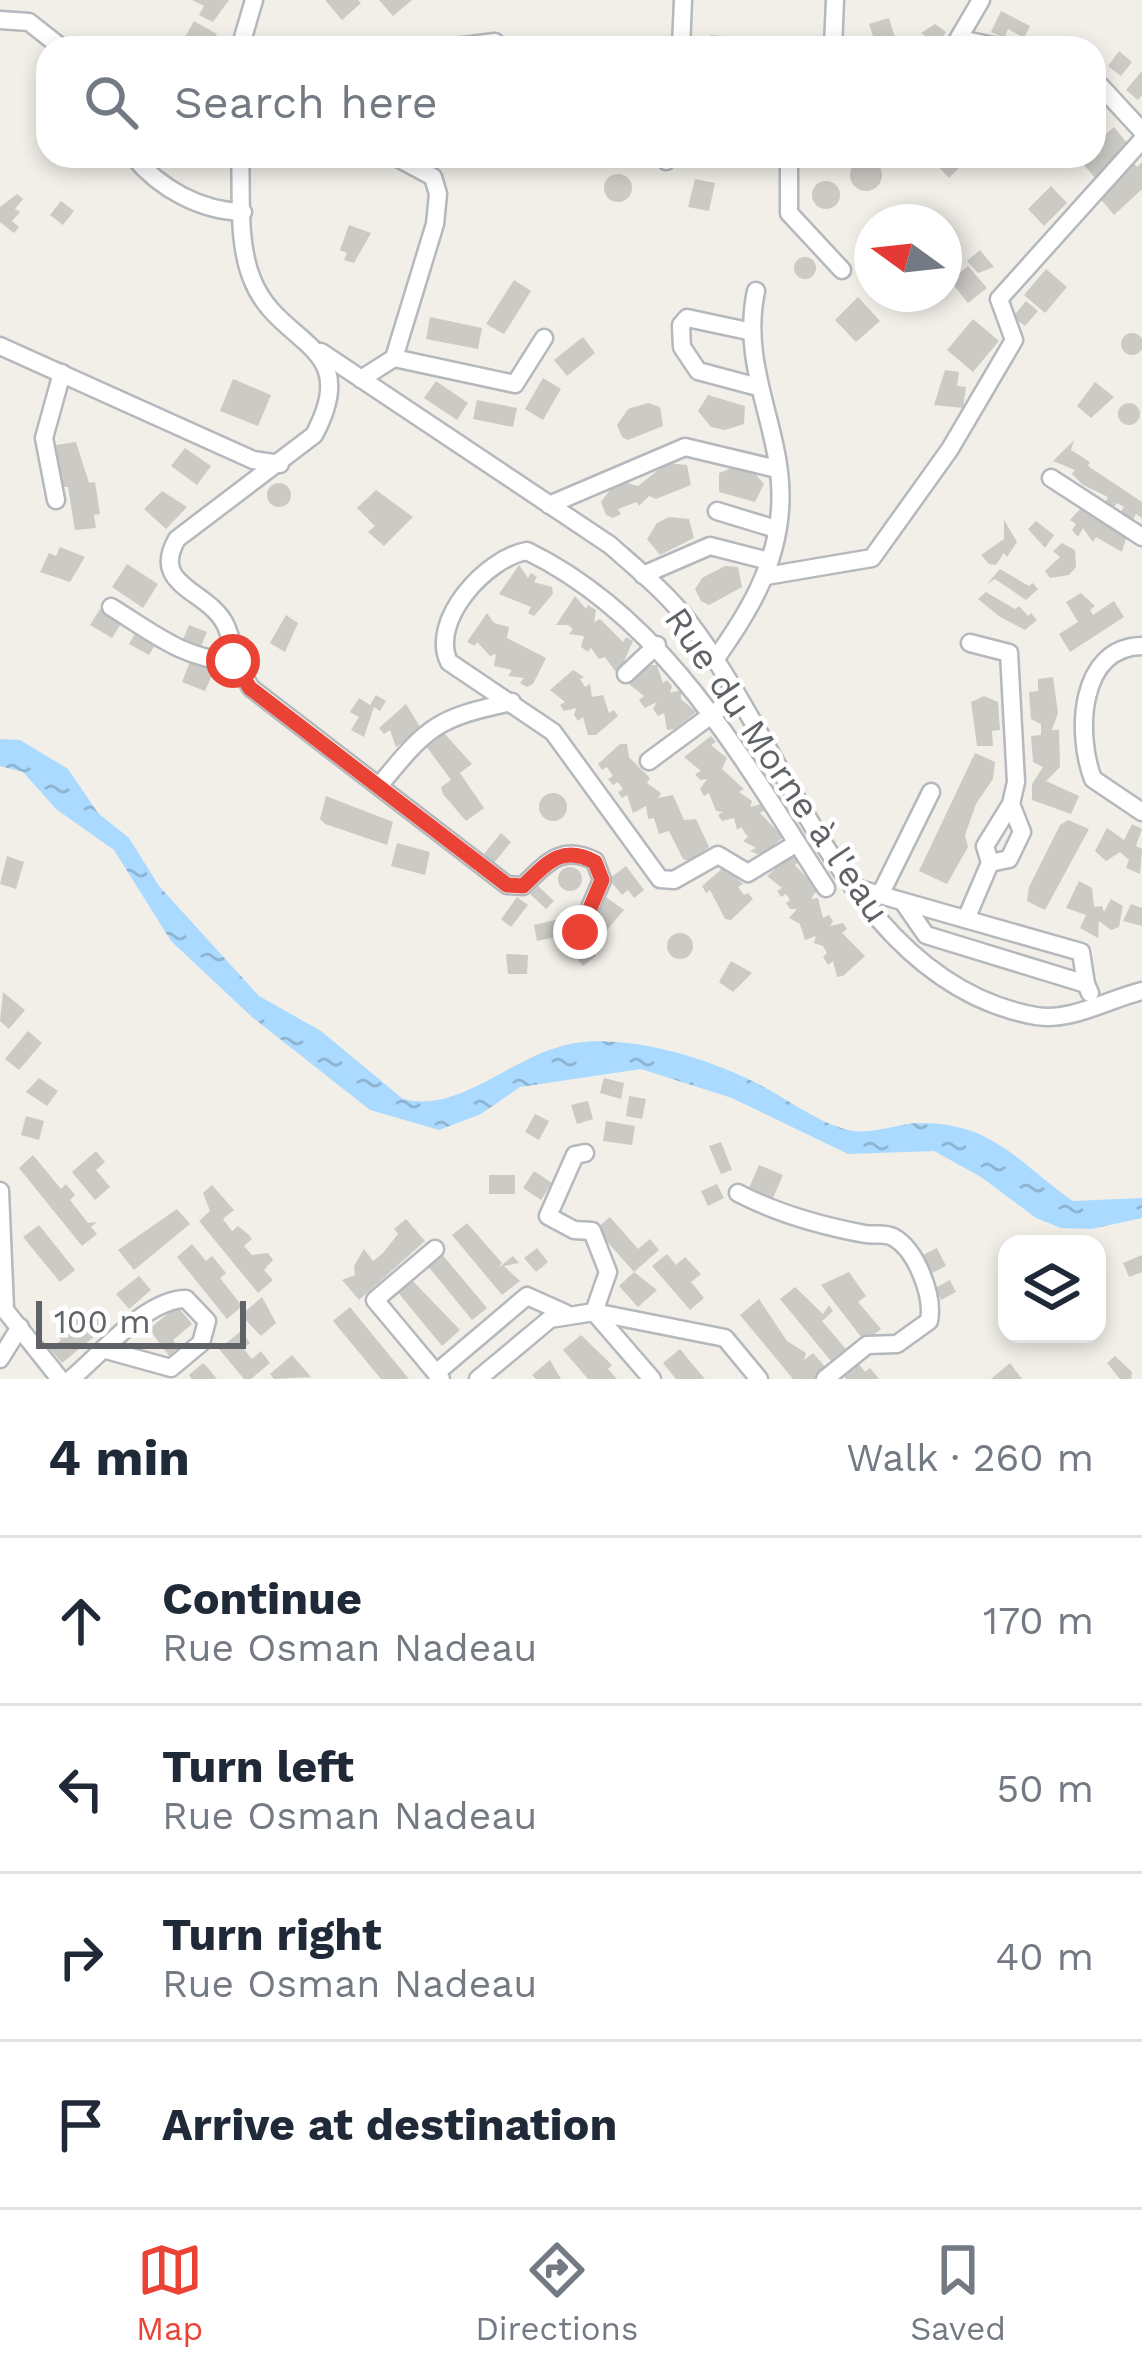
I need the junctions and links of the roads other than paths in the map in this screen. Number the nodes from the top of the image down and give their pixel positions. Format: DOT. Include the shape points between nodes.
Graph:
graph roads {
  1 [pos="254,0"];
  2 [pos="683,0"];
  3 [pos="835,0"];
  4 [pos="980,0"];
  5 [pos="0,20"];
  6 [pos="47,36"];
  7 [pos="244,36"];
  8 [pos="682,36"];
  9 [pos="834,36"];
  10 [pos="961,36"];
  11 [pos="1106,92"];
  12 [pos="1142,131"];
  13 [pos="1142,140"];
  14 [pos="148,168"];
  15 [pos="241,168"];
  16 [pos="416,168"];
  17 [pos="789,168"];
  18 [pos="243,212"];
  19 [pos="842,270"];
  20 [pos="756,291"];
  21 [pos="748,331"];
  22 [pos="544,338"];
  23 [pos="0,346"];
  24 [pos="320,351"];
  25 [pos="394,358"];
  26 [pos="62,373"];
  27 [pos="361,379"];
  28 [pos="758,387"];
  29 [pos="280,464"];
  30 [pos="777,469"];
  31 [pos="1052,478"];
  32 [pos="56,500"];
  33 [pos="549,505"];
  34 [pos="717,511"];
  35 [pos="776,529"];
  36 [pos="1142,537"];
  37 [pos="768,568"];
  38 [pos="644,575"];
  39 [pos="111,607"];
  40 [pos="970,643"];
  41 [pos="657,645"];
  42 [pos="1142,646"];
  43 [pos="233,661"];
  44 [pos="714,661"];
  45 [pos="626,674"];
  46 [pos="737,696"];
  47 [pos="512,702"];
  48 [pos="711,716"];
  49 [pos="649,761"];
  50 [pos="380,786"];
  51 [pos="931,792"];
  52 [pos="1011,804"];
  53 [pos="1142,812"];
  54 [pos="797,843"];
  55 [pos="990,863"];
  56 [pos="826,888"];
  57 [pos="856,888"];
  58 [pos="880,895"];
  59 [pos="903,902"];
  60 [pos="966,919"];
  61 [pos="580,932"];
  62 [pos="1086,984"];
  63 [pos="1142,991"];
  64 [pos="1096,1005"];
  65 [pos="584,1153"];
  66 [pos="0,1191"];
  67 [pos="738,1193"];
  68 [pos="435,1249"];
  69 [pos="3,1307"];
  70 [pos="594,1312"];
  71 [pos="565,1313"];
  72 [pos="20,1327"];
  73 [pos="106,1350"];
  74 [pos="0,1359"];
  75 [pos="155,1373"];
  76 [pos="439,1376"];
  77 [pos="645,1376"];
  78 [pos="60,1379"];
  79 [pos="71,1379"];
  80 [pos="478,1379"];
  81 [pos="760,1379"];
  82 [pos="825,1379"];
  1 -- 7 [label="street"];
  2 -- 8 [label="street"];
  3 -- 9 [label="street"];
  4 -- 10 [label="street"];
  5 -- 6 [label="street" via="29,22"];
  11 -- 12 [label="street"];
  13 -- 37 [label="street" via="999,299 1014,340 872,558"];
  14 -- 18 [label="street" via="191,202"];
  15 -- 18 [label="street, Rue du Morne à l'eau"];
  16 -- 25 [label="street" via="433,177 435,224"];
  17 -- 19 [label="street" via="789,213"];
  18 -- 24 [label="street, Rue du Morne à l'eau" via="246,260 265,304"];
  20 -- 21 [label="street"];
  21 -- 28 [label="street"];
  21 -- 28 [label="street" via="692,317 680,331 692,367"];
  22 -- 25 [label="street" via="515,384"];
  23 -- 26 [label="street"];
  24 -- 27 [label="street, Rue du Morne à l'eau"];
  24 -- 29 [label="street" via="327,410 314,435"];
  25 -- 27 [label="street"];
  26 -- 29 [label="street" via="253,460"];
  26 -- 32 [label="street" via="44,438"];
  27 -- 33 [label="street, Rue du Morne à l'eau"];
  28 -- 30 [label="street"];
  29 -- 43 [label="street" via="177,538 168,560 172,577 226,625"];
  30 -- 33 [label="street" via="685,447"];
  30 -- 35 [label="street"];
  31 -- 36 [label="street"];
  33 -- 38 [label="street, Rue du Morne à l'eau"];
  34 -- 35 [label="street"];
  35 -- 37 [label="street"];
  37 -- 38 [label="street" via="710,546"];
  37 -- 44 [label="street"];
  38 -- 44 [label="street, Rue du Morne à l'eau"];
  39 -- 43 [label="street" via="182,651"];
  40 -- 52 [label="street" via="1010,653"];
  41 -- 45 [label="street"];
  41 -- 47 [label="street" via="554,564 527,551 509,554 483,574 442,631 441,645 449,662"];
  41 -- 48 [label="street"];
  42 -- 53 [label="street" via="1116,651 1100,668 1085,698 1083,738 1093,779"];
  43 -- 50 [label="street" via="250,688"];
  44 -- 46 [label="street, Rue du Morne à l'eau"];
  46 -- 48 [label="street"];
  46 -- 57 [label="street, Rue du Morne à l'eau"];
  47 -- 50 [label="street" via="450,715 420,736"];
  47 -- 54 [label="street" via="553,731 660,879 674,880 718,854 748,873"];
  48 -- 49 [label="street"];
  48 -- 54 [label="street"];
  50 -- 61 [label="street" via="507,885 523,886 568,852 595,862 602,880"];
  51 -- 58 [label="street"];
  52 -- 55 [label="street" via="985,846"];
  52 -- 55 [label="street" via="1022,832 1009,859"];
  54 -- 56 [label="street"];
  55 -- 60 [label="street"];
  57 -- 58 [label="street"];
  57 -- 64 [label="street, Rue du Morne à l'eau" via="881,926 962,989 1039,1017"];
  58 -- 59 [label="street"];
  59 -- 60 [label="street"];
  59 -- 62 [label="street" via="926,935"];
  60 -- 62 [label="street" via="1081,952"];
  62 -- 64 [label="street"];
  63 -- 64 [label="street, Rue du Morne à l'eau"];
  65 -- 70 [label="street" via="574,1154 547,1208 554,1223 592,1231 608,1272"];
  66 -- 69 [label="street"];
  67 -- 82 [label="street" via="789,1217 887,1234 909,1249 929,1300 924,1328 897,1344 867,1345"];
  68 -- 76 [label="street" via="375,1300"];
  69 -- 72 [label="street"];
  70 -- 71 [label="street"];
  70 -- 77 [label="street"];
  70 -- 81 [label="street" via="725,1338"];
  71 -- 76 [label="street" via="527,1296"];
  71 -- 80 [label="street"];
  72 -- 74 [label="street"];
  72 -- 78 [label="street"];
  73 -- 75 [label="street"];
  73 -- 75 [label="street" via="167,1299 186,1299 207,1321 202,1342"];
  73 -- 79 [label="street"];
}
